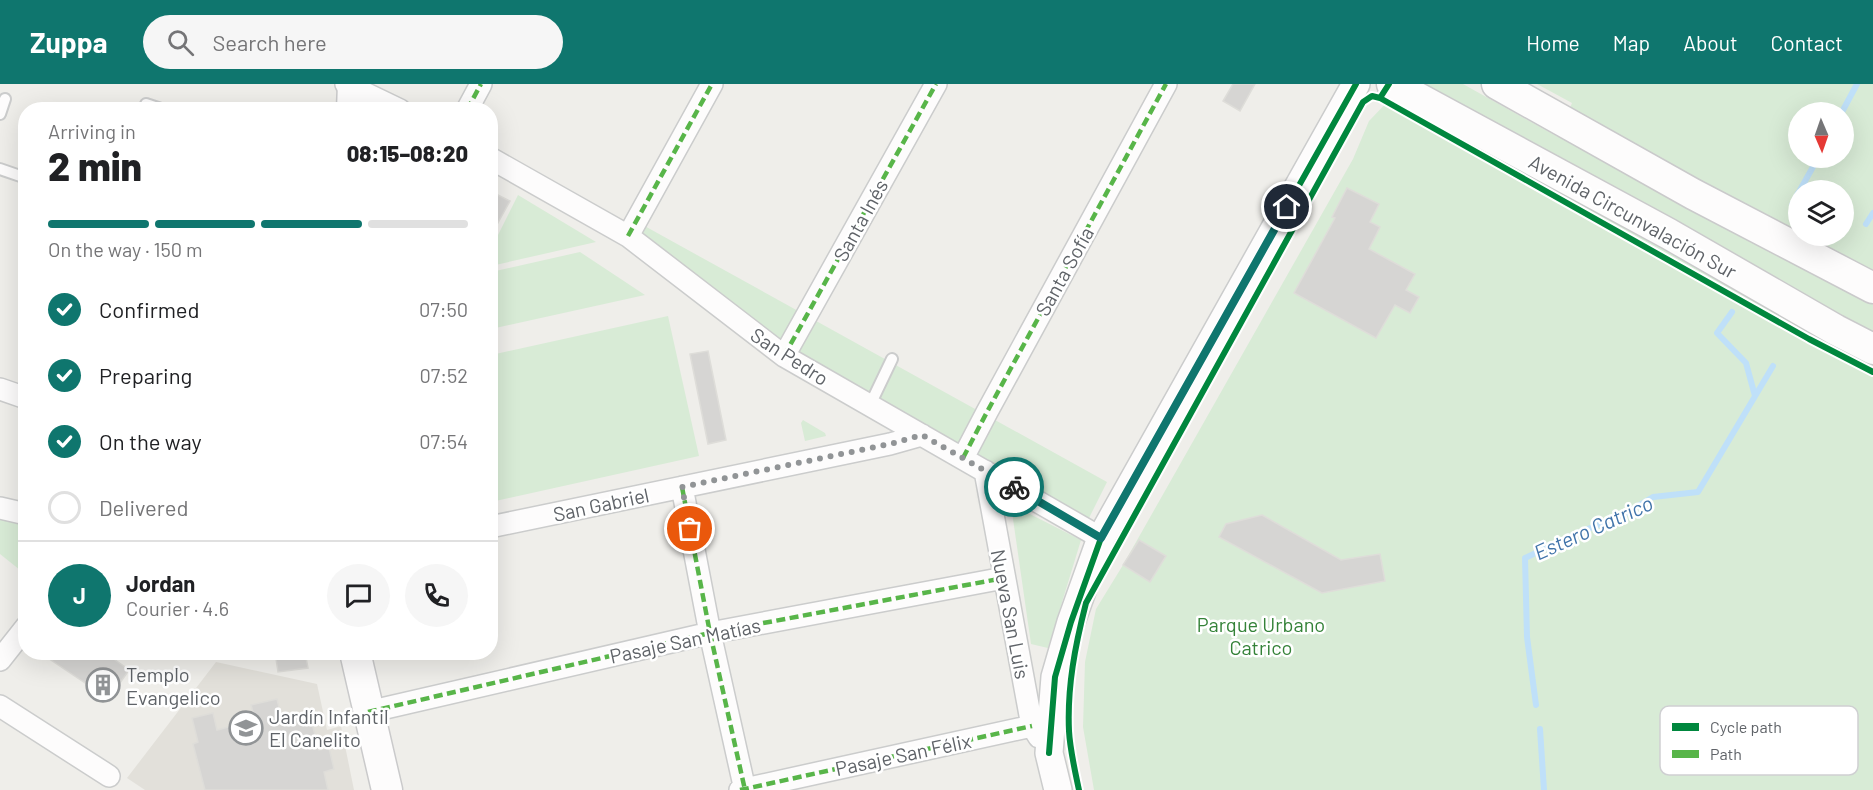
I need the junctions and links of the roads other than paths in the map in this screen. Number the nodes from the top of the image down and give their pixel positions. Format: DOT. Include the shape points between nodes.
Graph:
graph roads {
  1 [pos="482,84"];
  2 [pos="712,84"];
  3 [pos="936,84"];
  4 [pos="1166,84"];
  5 [pos="1356,84"];
  6 [pos="1392,84"];
  7 [pos="1497,84"];
  8 [pos="351,91"];
  9 [pos="5,99"];
  10 [pos="379,102"];
  11 [pos="472,102"];
  12 [pos="0,114"];
  13 [pos="498,163"];
  14 [pos="0,169"];
  15 [pos="18,175"];
  16 [pos="1693,194"];
  17 [pos="1669,234"];
  18 [pos="628,236"];
  19 [pos="1873,288"];
  20 [pos="1873,349"];
  21 [pos="784,356"];
  22 [pos="892,359"];
  23 [pos="0,389"];
  24 [pos="18,395"];
  25 [pos="870,405"];
  26 [pos="922,435"];
  27 [pos="963,458"];
  28 [pos="985,471"];
  29 [pos="682,487"];
  30 [pos="0,508"];
  31 [pos="18,512"];
  32 [pos="498,525"];
  33 [pos="1101,538"];
  34 [pos="1004,578"];
  35 [pos="710,633"];
  36 [pos="18,637"];
  37 [pos="0,660"];
  38 [pos="358,660"];
  39 [pos="0,706"];
  40 [pos="368,712"];
  41 [pos="1032,726"];
  42 [pos="1049,753"];
  43 [pos="109,776"];
  44 [pos="387,790"];
  45 [pos="743,790"];
  46 [pos="1058,790"];
  1 -- 11 [label="street"];
  2 -- 18 [label="street"];
  3 -- 21 [label="street, Santa Inés"];
  4 -- 27 [label="street, Santa Sofía"];
  5 -- 33 [label="street, Nueva San Luis"];
  6 -- 17 [label="main road, Avenida Circunvalación Sur"];
  7 -- 16 [label="main road"];
  8 -- 10 [label="street"];
  9 -- 12 [label="lane"];
  13 -- 18 [label="street, San Pedro"];
  14 -- 15 [label="lane"];
  16 -- 17 [label="main road"];
  16 -- 19 [label="main road"];
  17 -- 20 [label="main road, Avenida Circunvalación Sur"];
  18 -- 21 [label="street, San Pedro"];
  21 -- 25 [label="street, San Pedro"];
  22 -- 25 [label="lane"];
  23 -- 24 [label="street"];
  25 -- 26 [label="street, San Pedro"];
  26 -- 27 [label="street, San Pedro"];
  26 -- 29 [label="street, San Gabriel"];
  27 -- 28 [label="street, San Pedro"];
  28 -- 33 [label="street, San Pedro"];
  28 -- 34 [label="street, Nueva San Luis"];
  29 -- 32 [label="street, San Gabriel"];
  29 -- 35 [label="street"];
  30 -- 31 [label="street"];
  33 -- 42 [label="street, Nueva San Luis" via="1055,677"];
  34 -- 35 [label="street, Pasaje San Matías"];
  34 -- 41 [label="street, Nueva San Luis"];
  35 -- 40 [label="street, Pasaje San Matías"];
  35 -- 45 [label="street"];
  36 -- 37 [label="street"];
  38 -- 40 [label="main road"];
  39 -- 43 [label="street"];
  40 -- 44 [label="main road"];
  41 -- 42 [label="street, Nueva San Luis"];
  41 -- 45 [label="street, Pasaje San Félix"];
  42 -- 46 [label="street, Nueva San Luis"];
}
